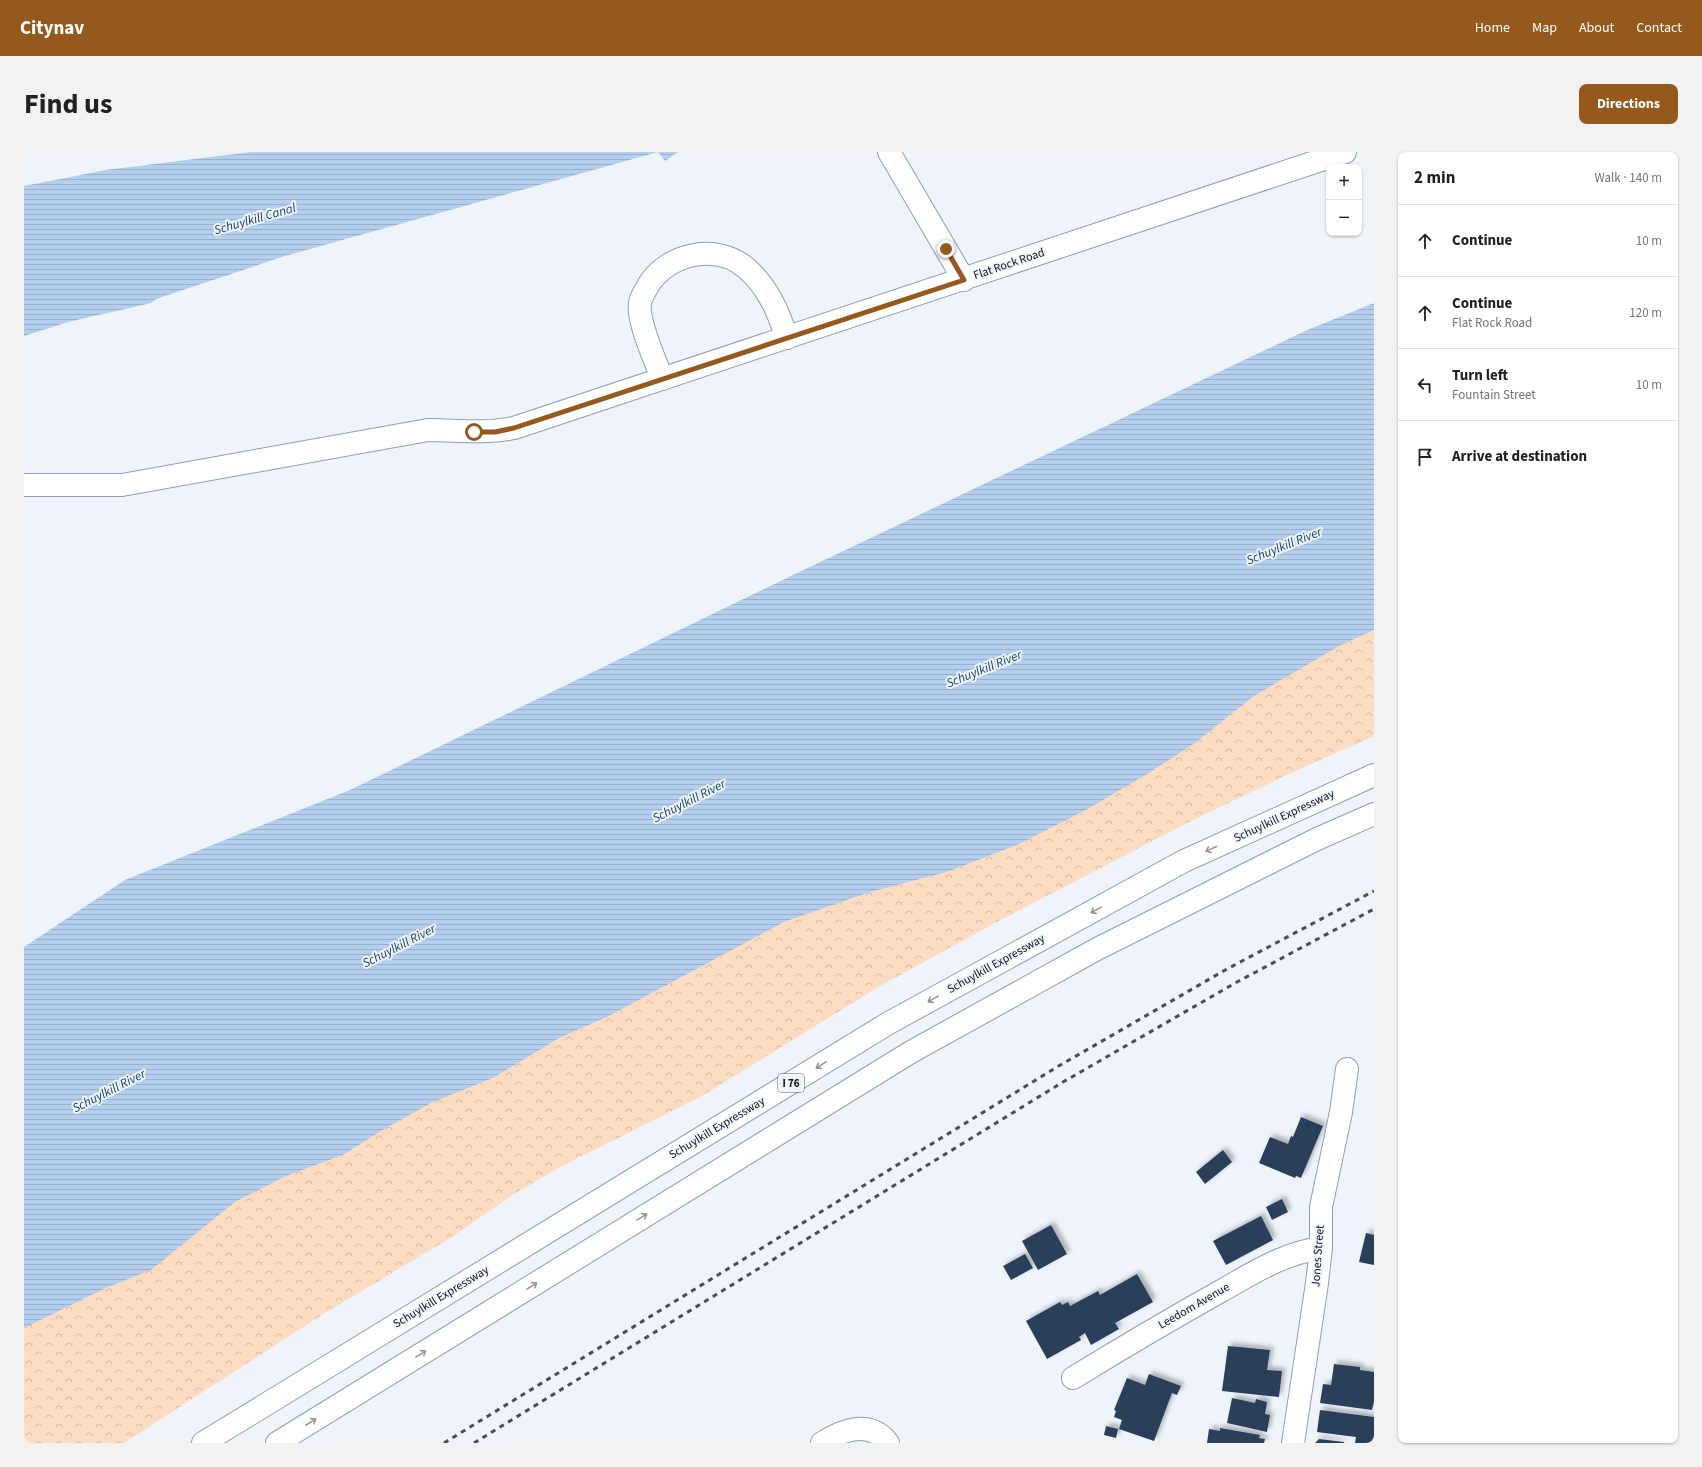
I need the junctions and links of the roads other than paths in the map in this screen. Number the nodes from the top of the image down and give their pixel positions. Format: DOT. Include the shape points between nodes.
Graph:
graph roads {
  1 [pos="889,152"];
  2 [pos="1345,152"];
  3 [pos="964,280"];
  4 [pos="787,338"];
  5 [pos="662,379"];
  6 [pos="24,485"];
  7 [pos="1374,775"];
  8 [pos="1374,814"];
  9 [pos="1347,1069"];
  10 [pos="1321,1248"];
  11 [pos="1073,1378"];
  12 [pos="203,1443"];
  13 [pos="278,1443"];
  14 [pos="822,1443"];
  15 [pos="888,1443"];
  16 [pos="1293,1443"];
  1 -- 3 [label="main road"];
  2 -- 3 [label="main road, Flat Rock Road"];
  3 -- 4 [label="main road, Flat Rock Road"];
  4 -- 5 [label="main road, Flat Rock Road"];
  4 -- 5 [label="main road" via="770,296 744,267 730,259 714,255 692,255 676,260 664,267 652,281 640,304 646,336"];
  5 -- 6 [label="main road, Flat Rock Road" via="495,432 428,430 122,484"];
  7 -- 12 [label="main road, Schuylkill Expressway / I 76, one-way" via="1184,862 887,1024"];
  13 -- 8 [label="main road, one-way" via="911,1052 1097,949 1317,839"];
  9 -- 10 [label="main road, Jones Street" via="1341,1112 1321,1207"];
  10 -- 11 [label="main road, Leedom Avenue" via="1297,1252 1266,1266 1179,1314"];
  10 -- 16 [label="main road, Jones Street" via="1318,1283"];
  14 -- 15 [label="main road" via="836,1434 855,1429 875,1433"];
}
